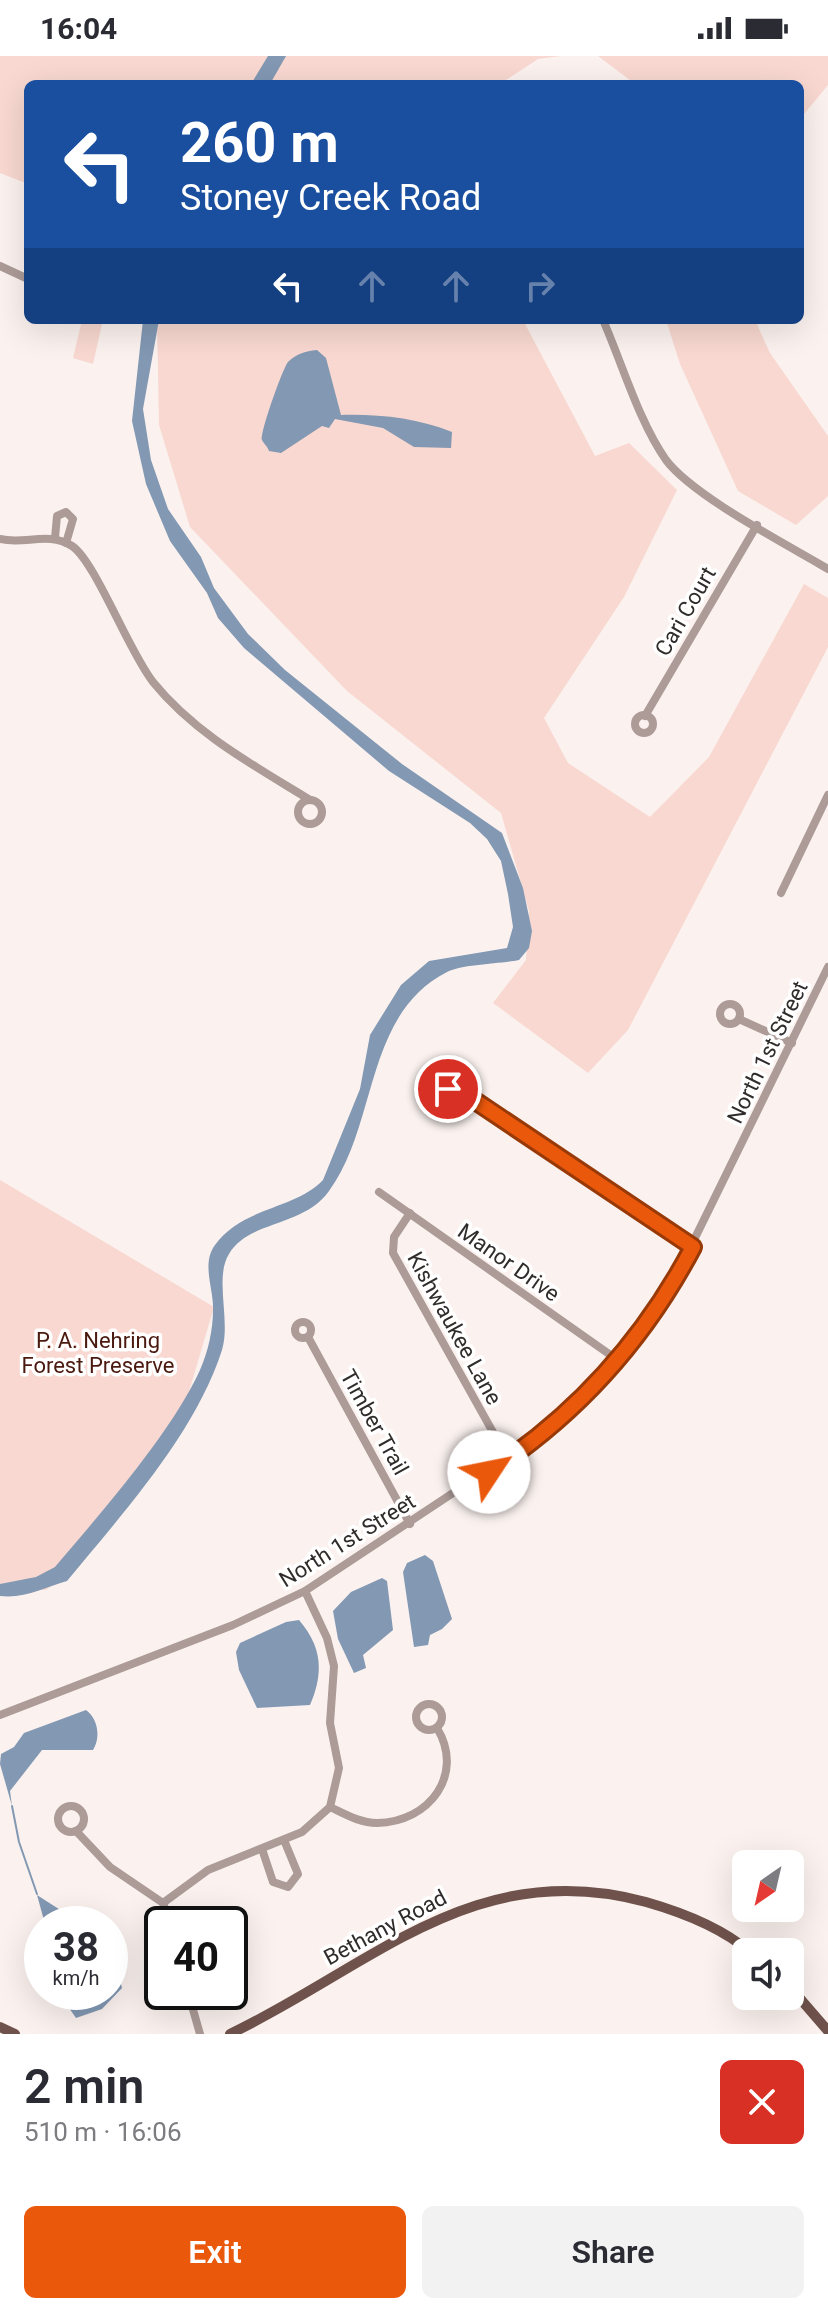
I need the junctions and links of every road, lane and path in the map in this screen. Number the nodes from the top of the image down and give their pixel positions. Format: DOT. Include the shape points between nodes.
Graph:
graph roads {
  1 [pos="0,266"];
  2 [pos="24,277"];
  3 [pos="605,324"];
  4 [pos="757,525"];
  5 [pos="55,538"];
  6 [pos="0,539"];
  7 [pos="66,543"];
  8 [pos="828,569"];
  9 [pos="645,716"];
  10 [pos="828,795"];
  11 [pos="310,800"];
  12 [pos="781,893"];
  13 [pos="828,967"];
  14 [pos="739,1019"];
  15 [pos="792,1043"];
  16 [pos="468,1096"];
  17 [pos="379,1192"];
  18 [pos="410,1213"];
  19 [pos="693,1247"];
  20 [pos="308,1337"];
  21 [pos="619,1361"];
  22 [pos="508,1459"];
  23 [pos="410,1524"];
  24 [pos="305,1591"];
  25 [pos="0,1715"];
  26 [pos="437,1728"];
  27 [pos="330,1807"];
  28 [pos="76,1831"];
  29 [pos="284,1840"];
  30 [pos="262,1849"];
  31 [pos="163,1903"];
  32 [pos="164,1906"];
  33 [pos="732,1942"];
  34 [pos="804,2003"];
  35 [pos="193,2010"];
  36 [pos="0,2027"];
  37 [pos="828,2031"];
  38 [pos="15,2034"];
  39 [pos="200,2034"];
  40 [pos="230,2034"];
  1 -- 2 [label="street"];
  3 -- 4 [label="street" via="665,458 688,482"];
  4 -- 8 [label="street"];
  4 -- 9 [label="street, Cari Court"];
  5 -- 6 [label="street"];
  5 -- 7 [label="street"];
  5 -- 7 [label="street" via="57,516 69,514 73,523"];
  7 -- 11 [label="street" via="83,557 133,653 173,704 220,743"];
  10 -- 12 [label="street"];
  13 -- 15 [label="street, North 1st Street"];
  14 -- 15 [label="street"];
  15 -- 19 [label="street, North 1st Street"];
  16 -- 19 [label="street"];
  17 -- 18 [label="street, Manor Drive"];
  18 -- 21 [label="street, Manor Drive"];
  18 -- 22 [label="street, Kishwaukee Lane" via="394,1237 393,1253"];
  19 -- 21 [label="street, North 1st Street" via="666,1297"];
  20 -- 23 [label="street, Timber Trail"];
  21 -- 22 [label="street, North 1st Street" via="548,1430"];
  22 -- 23 [label="street, North 1st Street"];
  23 -- 24 [label="street, North 1st Street"];
  24 -- 25 [label="street, North 1st Street" via="233,1625"];
  24 -- 27 [label="street" via="334,1666 330,1723 339,1768"];
  26 -- 27 [label="street" via="448,1746 449,1761 442,1784 421,1809 379,1823"];
  27 -- 29 [label="street"];
  28 -- 31 [label="street" via="98,1857"];
  29 -- 30 [label="street"];
  29 -- 30 [label="street" via="298,1874 288,1887 273,1882"];
  30 -- 31 [label="street" via="208,1870"];
  31 -- 32 [label="street"];
  33 -- 40 [label="main road, Bethany Road" via="687,1917 621,1895 582,1890 525,1893 445,1915"];
  34 -- 37 [label="main road"];
  35 -- 39 [label="street"];
  36 -- 38 [label="main road"];
}
